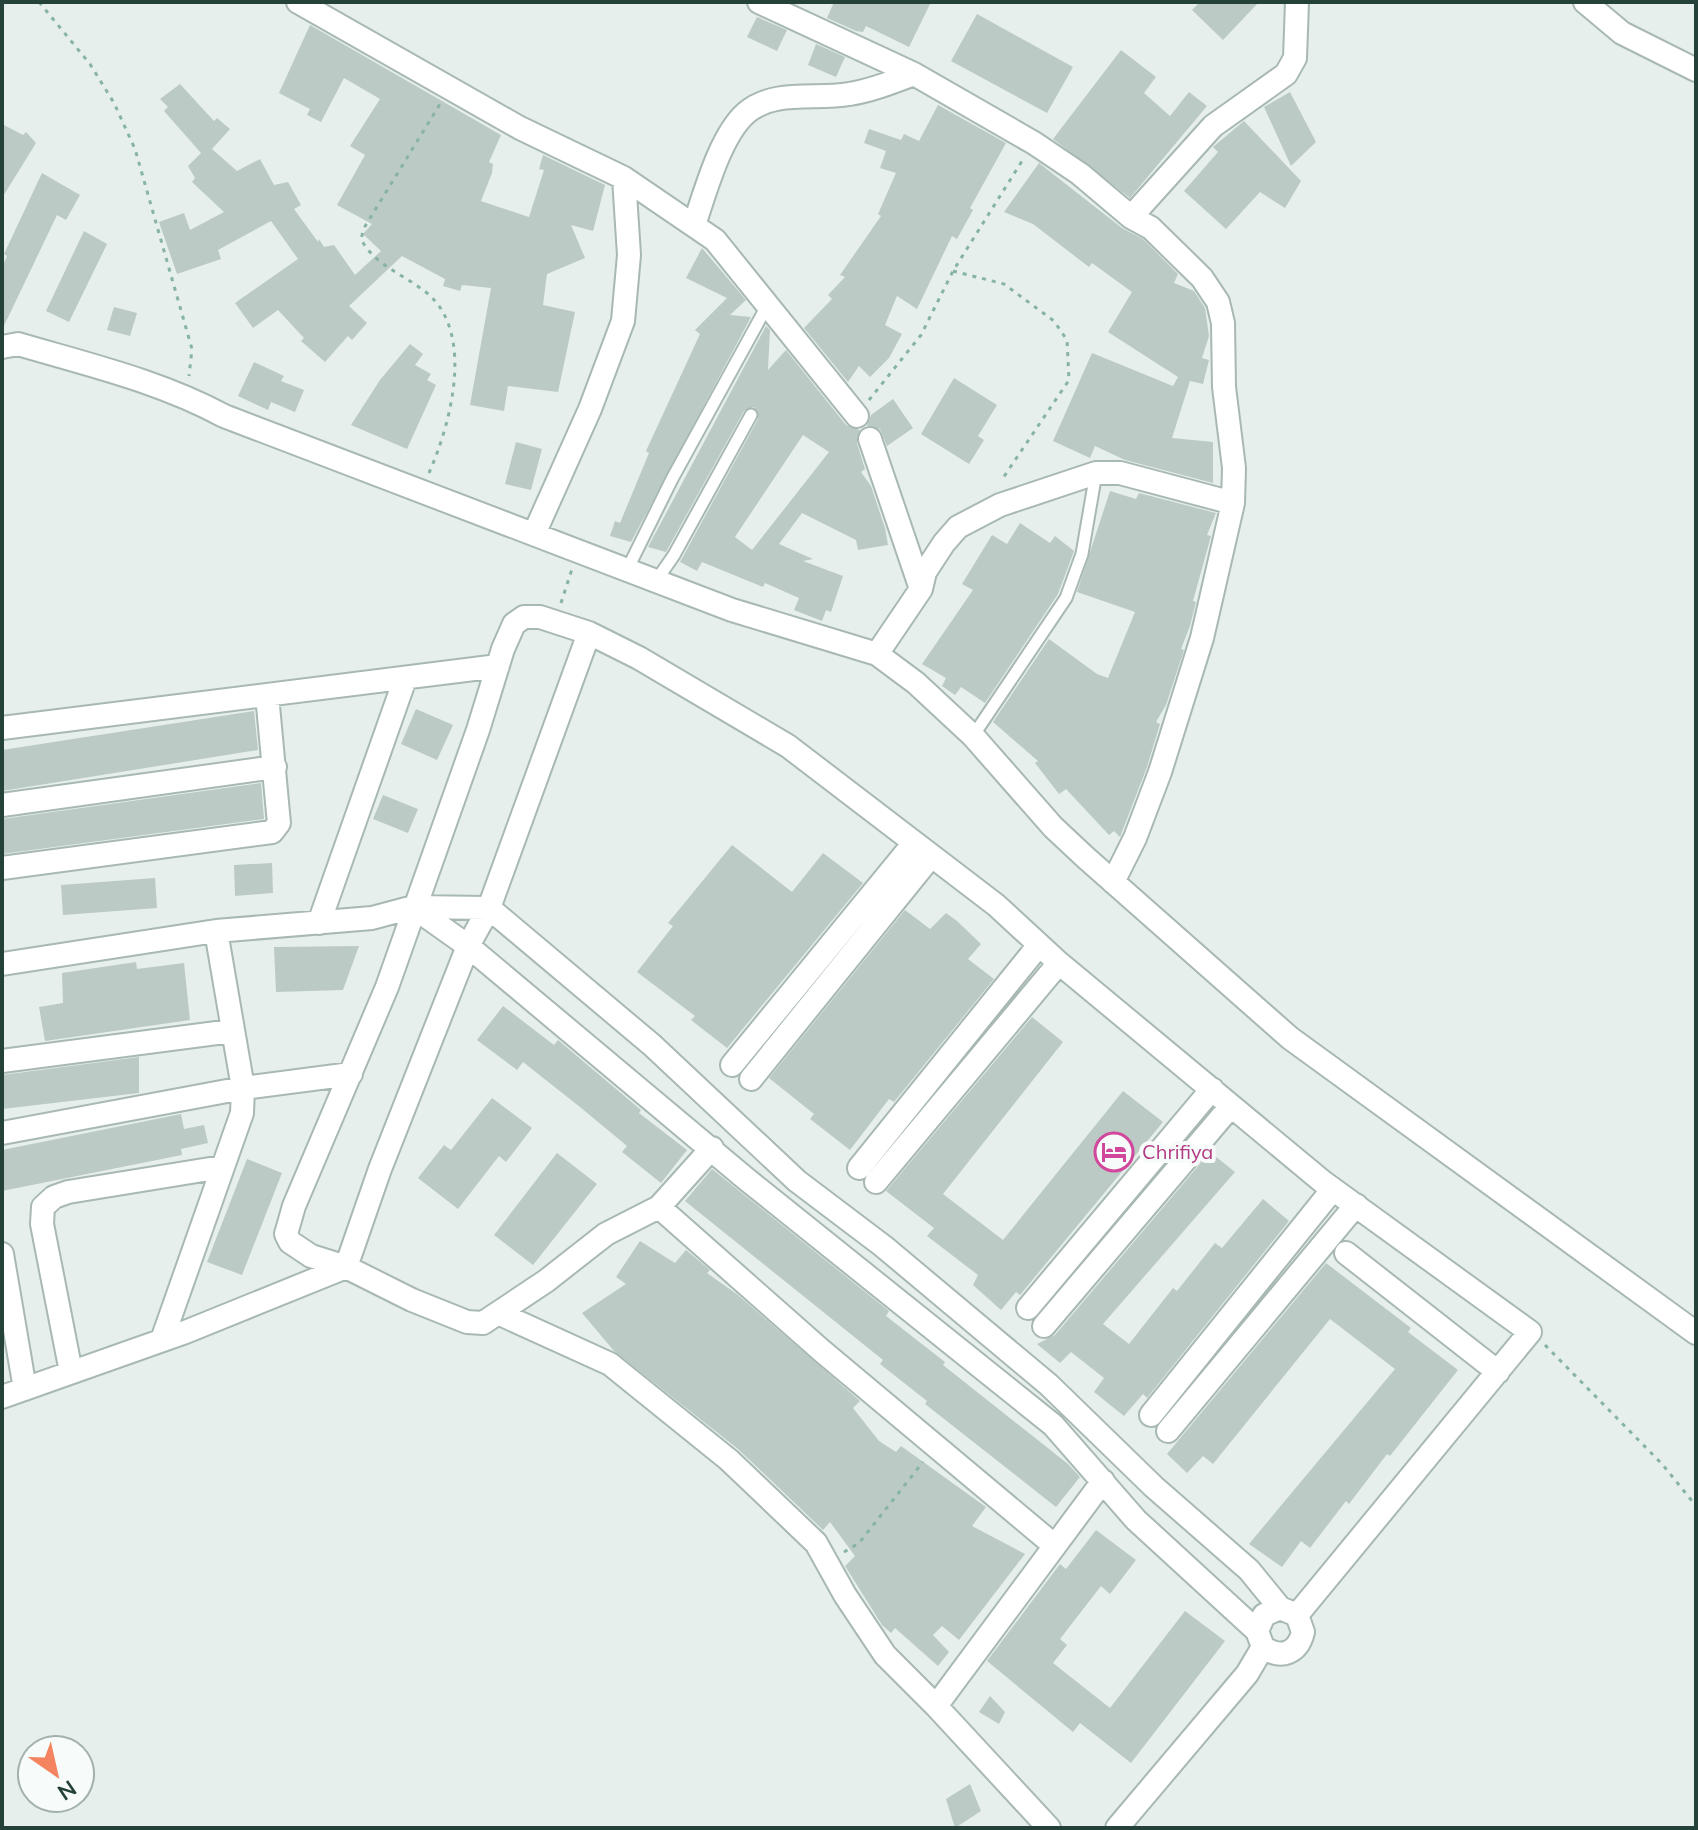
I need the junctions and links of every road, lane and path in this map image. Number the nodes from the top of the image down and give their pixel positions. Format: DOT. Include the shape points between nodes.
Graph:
graph roads {
  1 [pos="39,2"];
  2 [pos="298,2"];
  3 [pos="759,2"];
  4 [pos="1297,2"];
  5 [pos="1585,2"];
  6 [pos="1696,70"];
  7 [pos="914,74"];
  8 [pos="449,86"];
  9 [pos="1034,143"];
  10 [pos="624,178"];
  11 [pos="1131,217"];
  12 [pos="694,225"];
  13 [pos="953,271"];
  14 [pos="767,306"];
  15 [pos="2,347"];
  16 [pos="187,396"];
  17 [pos="751,415"];
  18 [pos="857,416"];
  19 [pos="870,439"];
  20 [pos="1096,473"];
  21 [pos="421,492"];
  22 [pos="1233,503"];
  23 [pos="976,516"];
  24 [pos="534,534"];
  25 [pos="577,554"];
  26 [pos="627,571"];
  27 [pos="656,581"];
  28 [pos="921,589"];
  29 [pos="556,622"];
  30 [pos="589,633"];
  31 [pos="877,654"];
  32 [pos="498,666"];
  33 [pos="405,679"];
  34 [pos="267,695"];
  35 [pos="2,728"];
  36 [pos="973,736"];
  37 [pos="275,767"];
  38 [pos="2,805"];
  39 [pos="923,850"];
  40 [pos="2,868"];
  41 [pos="1113,882"];
  42 [pos="413,907"];
  43 [pos="489,908"];
  44 [pos="319,923"];
  45 [pos="216,931"];
  46 [pos="1039,945"];
  47 [pos="468,946"];
  48 [pos="1059,963"];
  49 [pos="2,964"];
  50 [pos="811,965"];
  51 [pos="830,980"];
  52 [pos="232,1031"];
  53 [pos="2,1061"];
  54 [pos="732,1065"];
  55 [pos="351,1074"];
  56 [pos="751,1079"];
  57 [pos="926,1081"];
  58 [pos="243,1088"];
  59 [pos="1212,1089"];
  60 [pos="947,1097"];
  61 [pos="1231,1106"];
  62 [pos="2,1133"];
  63 [pos="712,1148"];
  64 [pos="222,1167"];
  65 [pos="1333,1189"];
  66 [pos="1356,1205"];
  67 [pos="659,1207"];
  68 [pos="1104,1216"];
  69 [pos="1125,1233"];
  70 [pos="1346,1253"];
  71 [pos="2,1254"];
  72 [pos="346,1267"];
  73 [pos="1028,1308"];
  74 [pos="500,1314"];
  75 [pos="1044,1326"];
  76 [pos="1222,1326"];
  77 [pos="1530,1332"];
  78 [pos="1696,1333"];
  79 [pos="162,1340"];
  80 [pos="1244,1342"];
  81 [pos="71,1372"];
  82 [pos="1498,1372"];
  83 [pos="25,1389"];
  84 [pos="2,1397"];
  85 [pos="1151,1415"];
  86 [pos="1168,1431"];
  87 [pos="936,1447"];
  88 [pos="1103,1481"];
  89 [pos="1696,1506"];
  90 [pos="1055,1546"];
  91 [pos="824,1557"];
  92 [pos="1288,1612"];
  93 [pos="1260,1639"];
  94 [pos="936,1706"];
  95 [pos="1049,1828"];
  96 [pos="1117,1828"];
  1 -- 16 [label="path" via="90,64 135,149 192,349"];
  2 -- 8 [label="street"];
  3 -- 7 [label="street"];
  4 -- 11 [label="street" via="1295,58 1286,74 1213,126"];
  5 -- 6 [label="street" via="1622,33"];
  7 -- 9 [label="street"];
  7 -- 12 [label="street" via="848,94 786,97 747,113 733,131"];
  8 -- 10 [label="street" via="552,145"];
  8 -- 21 [label="path" via="361,239 368,253 437,302 456,342 445,436"];
  9 -- 11 [label="street"];
  9 -- 13 [label="path"];
  10 -- 12 [label="street"];
  10 -- 24 [label="street" via="629,255 623,321"];
  11 -- 22 [label="street" via="1182,257 1218,302"];
  12 -- 14 [label="street" via="731,256"];
  13 -- 18 [label="path" via="921,335"];
  13 -- 23 [label="path" via="1004,284 1054,321 1067,340 1069,380"];
  14 -- 18 [label="street"];
  14 -- 26 [label="lane"];
  15 -- 16 [label="street" via="18,344"];
  16 -- 21 [label="street" via="224,416"];
  17 -- 27 [label="lane"];
  19 -- 28 [label="street"];
  20 -- 22 [label="street" via="1120,473"];
  20 -- 23 [label="street"];
  20 -- 36 [label="lane" via="1085,541 1066,598"];
  21 -- 24 [label="street"];
  22 -- 41 [label="street" via="1202,638 1160,772"];
  23 -- 28 [label="street" via="944,543 925,572"];
  24 -- 25 [label="street"];
  25 -- 26 [label="street"];
  25 -- 29 [label="path"];
  26 -- 27 [label="street"];
  27 -- 31 [label="street"];
  28 -- 31 [label="street"];
  29 -- 30 [label="street"];
  29 -- 32 [label="street" via="524,617 514,624"];
  30 -- 39 [label="street" via="788,746"];
  30 -- 43 [label="street"];
  31 -- 36 [label="street"];
  32 -- 33 [label="street"];
  32 -- 42 [label="street"];
  33 -- 34 [label="street"];
  33 -- 44 [label="street"];
  34 -- 35 [label="street"];
  34 -- 37 [label="street"];
  36 -- 41 [label="street" via="1053,827"];
  37 -- 38 [label="street"];
  37 -- 40 [label="street" via="279,823 272,832"];
  39 -- 46 [label="street"];
  39 -- 50 [label="street"];
  39 -- 51 [label="street"];
  41 -- 78 [label="street" via="1290,1038"];
  42 -- 43 [label="street"];
  42 -- 44 [label="street"];
  42 -- 47 [label="street"];
  42 -- 55 [label="street"];
  43 -- 47 [label="street"];
  43 -- 92 [label="street" via="652,1045 797,1181 1049,1385"];
  44 -- 45 [label="street"];
  45 -- 49 [label="street"];
  45 -- 52 [label="street"];
  46 -- 48 [label="street"];
  46 -- 57 [label="street"];
  47 -- 63 [label="street"];
  47 -- 72 [label="street"];
  48 -- 59 [label="street"];
  48 -- 60 [label="street"];
  50 -- 51 [label="street"];
  50 -- 54 [label="street"];
  51 -- 56 [label="street"];
  52 -- 53 [label="street"];
  52 -- 58 [label="street"];
  55 -- 58 [label="street"];
  55 -- 72 [label="street" via="286,1234 311,1256"];
  57 -- 60 [label="street"];
  57 -- 60 [label="street" via="867,1175"];
  58 -- 62 [label="street"];
  58 -- 64 [label="street" via="242,1113"];
  59 -- 61 [label="street"];
  59 -- 68 [label="street"];
  61 -- 65 [label="street"];
  61 -- 69 [label="street"];
  63 -- 67 [label="street"];
  63 -- 88 [label="street" via="1053,1425"];
  64 -- 79 [label="street"];
  64 -- 81 [label="street" via="68,1192 43,1207"];
  65 -- 66 [label="street"];
  65 -- 76 [label="street"];
  66 -- 77 [label="street"];
  66 -- 80 [label="street"];
  67 -- 74 [label="street" via="591,1244"];
  67 -- 87 [label="street"];
  68 -- 69 [label="street"];
  68 -- 73 [label="street"];
  69 -- 75 [label="street"];
  70 -- 82 [label="street"];
  71 -- 83 [label="street"];
  72 -- 74 [label="street" via="467,1322 483,1323"];
  72 -- 79 [label="street"];
  74 -- 91 [label="street" via="610,1364 729,1460 816,1543"];
  76 -- 80 [label="street"];
  76 -- 85 [label="street"];
  77 -- 82 [label="street"];
  77 -- 89 [label="path" via="1663,1465"];
  79 -- 81 [label="street"];
  80 -- 86 [label="street"];
  81 -- 83 [label="street"];
  82 -- 92 [label="street"];
  83 -- 84 [label="street"];
  87 -- 90 [label="street"];
  87 -- 91 [label="path" via="859,1543"];
  88 -- 90 [label="street"];
  88 -- 93 [label="street" via="1136,1520"];
  90 -- 94 [label="street"];
  91 -- 94 [label="street" via="885,1655"];
  92 -- 93 [label="street" via="1264,1615"];
  92 -- 93 [label="street" via="1303,1632 1296,1648 1279,1654"];
  93 -- 96 [label="street" via="1247,1674"];
  94 -- 95 [label="street"];
}
